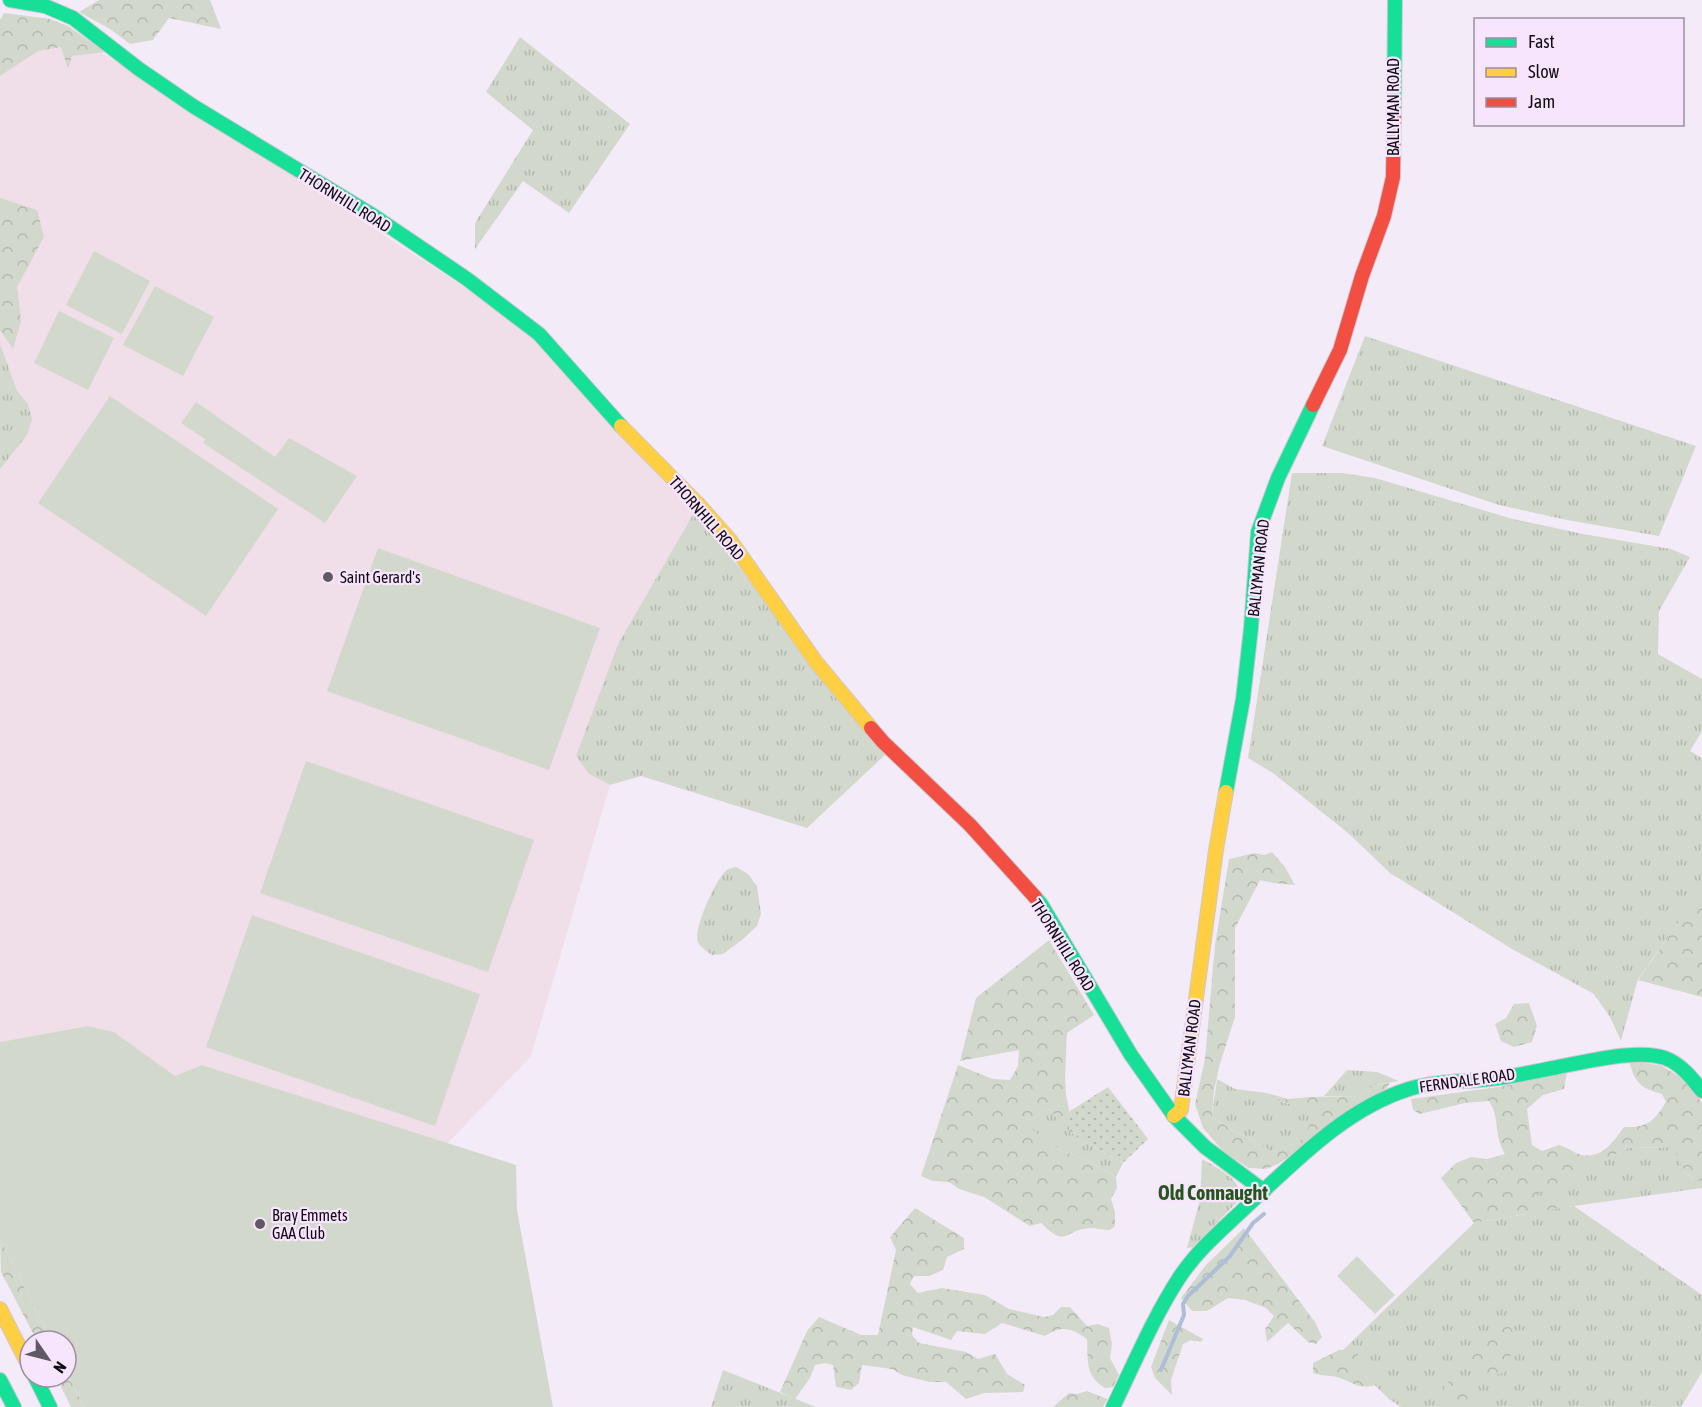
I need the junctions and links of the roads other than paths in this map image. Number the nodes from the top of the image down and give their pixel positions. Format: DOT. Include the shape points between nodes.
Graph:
graph roads {
  1 [pos="10,0"];
  2 [pos="1395,0"];
  3 [pos="1702,1091"];
  4 [pos="1174,1116"];
  5 [pos="1264,1191"];
  6 [pos="0,1309"];
  7 [pos="18,1344"];
  8 [pos="0,1380"];
  9 [pos="41,1389"];
  10 [pos="14,1407"];
  11 [pos="50,1407"];
  12 [pos="1113,1407"];
  1 -- 4 [label="main road, THORNHILL ROAD" via="45,6 73,18 184,100 374,216 539,333 641,448 730,540 816,662 883,742 970,825 1041,904 1125,1046"];
  2 -- 4 [label="main road, BALLYMAN ROAD" via="1393,177 1340,350 1278,478 1258,532 1243,699 1216,850 1181,1110"];
  3 -- 5 [label="main road, FERNDALE ROAD" via="1684,1070 1664,1057 1640,1055 1411,1088 1384,1099 1316,1144"];
  4 -- 5 [label="main road, THORNHILL ROAD" via="1205,1147"];
  5 -- 12 [label="main road, FERNDALE ROAD" via="1192,1260 1164,1303"];
  6 -- 7 [label="main road"];
  8 -- 10 [label="main road"];
  9 -- 11 [label="main road"];
}
